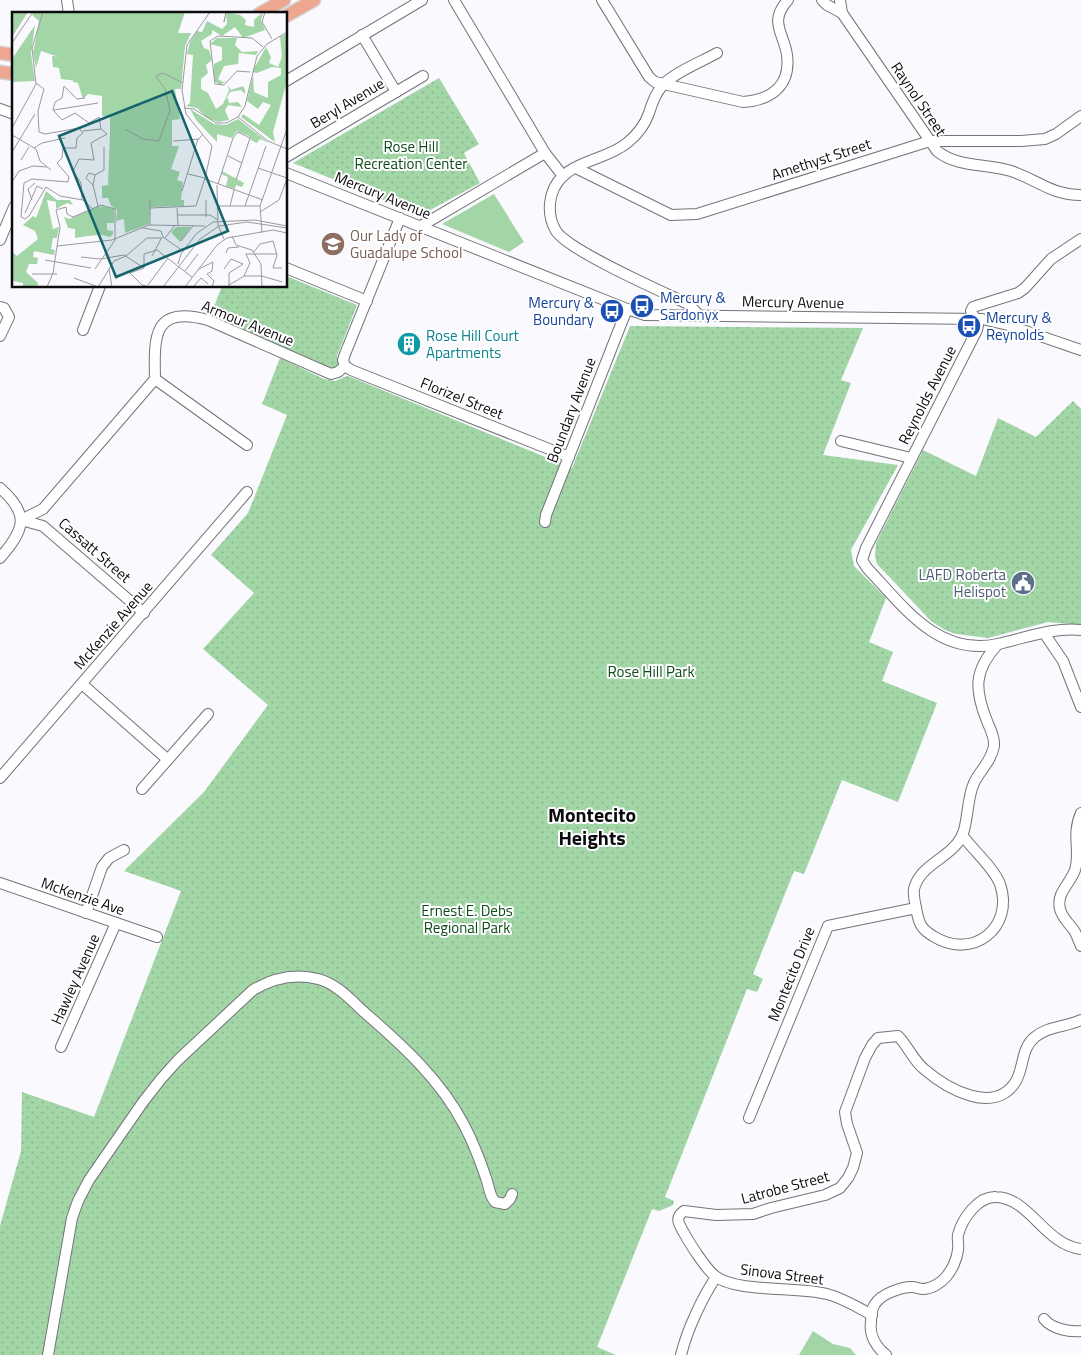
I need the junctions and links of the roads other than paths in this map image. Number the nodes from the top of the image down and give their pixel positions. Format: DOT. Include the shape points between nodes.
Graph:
graph roads {
  1 [pos="284,0"];
  2 [pos="314,0"];
  3 [pos="422,0"];
  4 [pos="454,0"];
  5 [pos="602,0"];
  6 [pos="788,0"];
  7 [pos="822,0"];
  8 [pos="840,0"];
  9 [pos="263,12"];
  10 [pos="842,12"];
  11 [pos="288,15"];
  12 [pos="362,36"];
  13 [pos="717,53"];
  14 [pos="423,76"];
  15 [pos="288,80"];
  16 [pos="662,84"];
  17 [pos="396,92"];
  18 [pos="0,109"];
  19 [pos="12,113"];
  20 [pos="1081,116"];
  21 [pos="930,140"];
  22 [pos="545,153"];
  23 [pos="288,156"];
  24 [pos="576,168"];
  25 [pos="288,174"];
  26 [pos="563,176"];
  27 [pos="1081,195"];
  28 [pos="12,212"];
  29 [pos="400,218"];
  30 [pos="421,226"];
  31 [pos="1081,239"];
  32 [pos="0,240"];
  33 [pos="288,269"];
  34 [pos="99,288"];
  35 [pos="367,301"];
  36 [pos="0,307"];
  37 [pos="627,310"];
  38 [pos="700,316"];
  39 [pos="976,319"];
  40 [pos="83,330"];
  41 [pos="0,336"];
  42 [pos="1081,350"];
  43 [pos="345,366"];
  44 [pos="155,378"];
  45 [pos="841,441"];
  46 [pos="247,445"];
  47 [pos="569,457"];
  48 [pos="911,458"];
  49 [pos="0,488"];
  50 [pos="247,492"];
  51 [pos="21,520"];
  52 [pos="545,522"];
  53 [pos="0,558"];
  54 [pos="144,613"];
  55 [pos="1081,630"];
  56 [pos="1044,633"];
  57 [pos="998,644"];
  58 [pos="82,684"];
  59 [pos="1081,707"];
  60 [pos="208,714"];
  61 [pos="168,759"];
  62 [pos="0,778"];
  63 [pos="142,789"];
  64 [pos="1081,813"];
  65 [pos="962,835"];
  66 [pos="124,850"];
  67 [pos="0,883"];
  68 [pos="916,908"];
  69 [pos="86,912"];
  70 [pos="116,923"];
  71 [pos="156,937"];
  72 [pos="1081,946"];
  73 [pos="1081,1020"];
  74 [pos="61,1048"];
  75 [pos="749,1118"];
  76 [pos="512,1194"];
  77 [pos="1081,1249"];
  78 [pos="716,1277"];
  79 [pos="872,1315"];
  80 [pos="1044,1319"];
  81 [pos="1081,1332"];
  82 [pos="48,1355"];
  83 [pos="682,1355"];
  84 [pos="886,1355"];
  1 -- 9 [label="main road"];
  2 -- 11 [label="main road"];
  3 -- 12 [label="street"];
  4 -- 22 [label="street"];
  5 -- 16 [label="street" via="650,76"];
  6 -- 16 [label="street" via="782,6 778,26 787,54 787,68 783,81 770,96 743,102"];
  7 -- 10 [label="street, Raynol Street"];
  8 -- 10 [label="street, Raynol Street"];
  10 -- 21 [label="street, Raynol Street"];
  12 -- 15 [label="street"];
  12 -- 17 [label="street"];
  13 -- 16 [label="street"];
  14 -- 17 [label="street, Beryl Avenue"];
  16 -- 24 [label="street" via="634,138 620,149"];
  17 -- 23 [label="street, Beryl Avenue"];
  18 -- 19 [label="street"];
  20 -- 21 [label="street, Amethyst Street" via="1045,139"];
  21 -- 24 [label="street, Amethyst Street" via="698,214 671,215"];
  21 -- 27 [label="street, Raynol Street" via="945,158 1010,171 1058,192"];
  22 -- 26 [label="street"];
  22 -- 30 [label="street"];
  24 -- 26 [label="street"];
  25 -- 29 [label="street, Mercury Avenue"];
  26 -- 38 [label="street" via="552,192 549,212 557,232 575,247 688,304"];
  28 -- 32 [label="street"];
  29 -- 30 [label="street, Mercury Avenue"];
  29 -- 35 [label="street"];
  30 -- 37 [label="street, Mercury Avenue"];
  31 -- 39 [label="street, Reynolds Avenue" via="1051,259 1018,293 973,307 971,311"];
  33 -- 35 [label="street"];
  34 -- 40 [label="street"];
  35 -- 43 [label="street" via="345,354"];
  36 -- 41 [label="street" via="9,317"];
  37 -- 38 [label="street, Mercury Avenue" via="645,315"];
  37 -- 47 [label="street, Boundary Avenue"];
  38 -- 39 [label="street, Mercury Avenue"];
  39 -- 42 [label="street, Mercury Avenue" via="996,321"];
  39 -- 48 [label="street, Reynolds Avenue" via="977,330"];
  43 -- 44 [label="street, Armour Avenue" via="331,374 208,320 181,315 166,320 157,331"];
  43 -- 47 [label="street, Florizel Street"];
  44 -- 46 [label="street"];
  44 -- 51 [label="street" via="43,509"];
  45 -- 48 [label="street"];
  47 -- 52 [label="street, Boundary Avenue"];
  48 -- 57 [label="street, Reynolds Avenue" via="862,560 927,629 964,646"];
  49 -- 51 [label="street" via="19,509"];
  50 -- 54 [label="street, McKenzie Avenue"];
  51 -- 53 [label="street" via="19,533"];
  51 -- 54 [label="street, Cassatt Street" via="43,526"];
  54 -- 58 [label="street, McKenzie Avenue"];
  55 -- 56 [label="street"];
  56 -- 57 [label="street"];
  56 -- 59 [label="street" via="1063,662"];
  57 -- 65 [label="street" via="984,660 977,685 994,746 987,766 974,783"];
  58 -- 61 [label="street"];
  58 -- 62 [label="street, McKenzie Avenue"];
  60 -- 61 [label="street"];
  61 -- 63 [label="street"];
  64 -- 72 [label="street" via="1076,826 1076,870 1060,896 1060,908"];
  65 -- 68 [label="street" via="947,854 925,870 918,881 914,891"];
  65 -- 68 [label="street" via="999,882 1003,904 1000,920 988,937 957,946 926,931 919,923"];
  66 -- 69 [label="street, Hawley Avenue" via="108,858 102,867"];
  67 -- 69 [label="street, McKenzie Ave"];
  68 -- 75 [label="street, Montecito Drive" via="828,926"];
  69 -- 70 [label="street, McKenzie Ave"];
  70 -- 71 [label="street, McKenzie Ave"];
  70 -- 74 [label="street, Hawley Avenue"];
  73 -- 78 [label="street, Latrobe Street" via="1048,1029 1033,1038 1024,1052 1013,1086 995,1098 981,1099 945,1083 915,1060 898,1036 878,1038 865,1058 845,1112 856,1153 853,1168 840,1188 752,1214 716,1215 684,1211 679,1215 677,1220 686,1237"];
  76 -- 82 [label="street" via="505,1204 491,1198 463,1124 446,1098 404,1047 364,1011 337,988 318,979 294,976 272,980 253,990 178,1060 144,1102 90,1180 72,1218"];
  77 -- 79 [label="street" via="1063,1244 1016,1204 1004,1198 988,1198 973,1207 967,1216 958,1234 955,1262 944,1279 924,1289 911,1287 882,1297 875,1304"];
  78 -- 79 [label="street, Sinova Street" via="742,1286 827,1294"];
  78 -- 83 [label="street" via="690,1328"];
  79 -- 84 [label="street" via="870,1324 874,1342"];
  80 -- 81 [label="street" via="1060,1329"];
}
